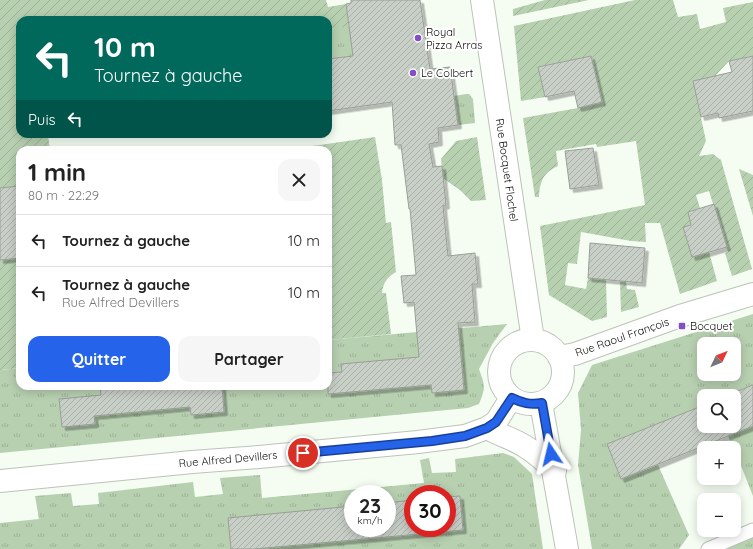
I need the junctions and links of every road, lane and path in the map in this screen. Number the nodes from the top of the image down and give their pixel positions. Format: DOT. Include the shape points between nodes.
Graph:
graph roads {
  1 [pos="482,0"];
  2 [pos="753,294"];
  3 [pos="533,340"];
  4 [pos="559,357"];
  5 [pos="512,398"];
  6 [pos="542,403"];
  7 [pos="487,428"];
  8 [pos="554,471"];
  9 [pos="0,480"];
  10 [pos="753,530"];
  11 [pos="567,549"];
  12 [pos="708,549"];
  1 -- 3 [label="street, Rue Bocquet Flochel"];
  2 -- 4 [label="street, Rue Raoul François" via="680,316 575,354"];
  3 -- 4 [label="street" via="548,345"];
  3 -- 5 [label="street" via="511,347 503,356 499,367 499,378"];
  4 -- 6 [label="street" via="563,368 562,379 558,389"];
  5 -- 6 [label="street" via="521,403"];
  5 -- 7 [label="street, Rue Alfred Devillers" via="496,422"];
  6 -- 8 [label="street"];
  7 -- 8 [label="street" via="525,446"];
  7 -- 9 [label="street, Rue Alfred Devillers" via="465,436 432,441"];
  8 -- 11 [label="street"];
  10 -- 12 [label="lane"];
}
